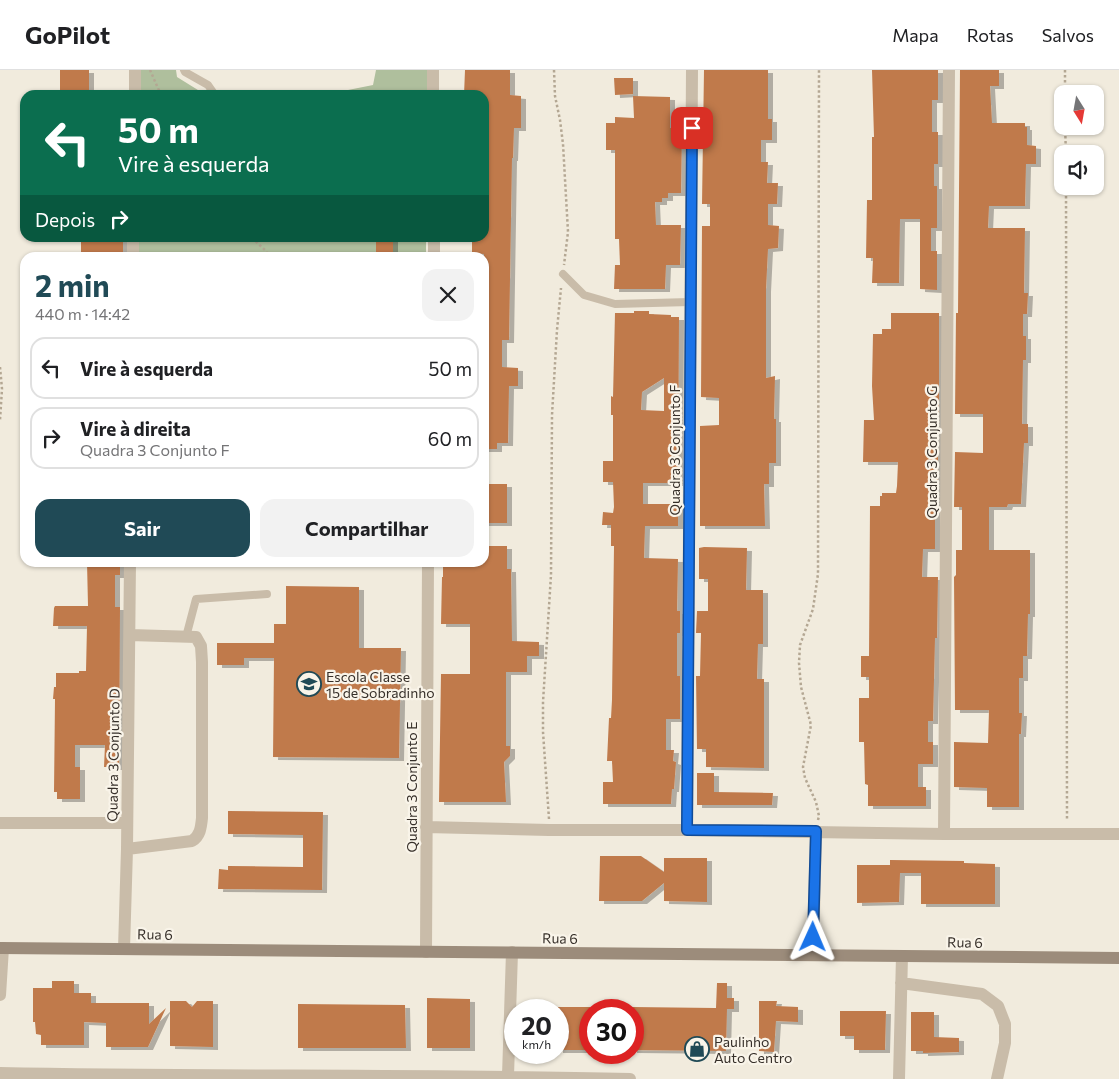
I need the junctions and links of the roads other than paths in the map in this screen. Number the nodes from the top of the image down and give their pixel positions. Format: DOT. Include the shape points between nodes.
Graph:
graph roads {
  1 [pos="135,70"];
  2 [pos="184,70"];
  3 [pos="433,70"];
  4 [pos="692,70"];
  5 [pos="949,70"];
  6 [pos="135,90"];
  7 [pos="212,90"];
  8 [pos="433,90"];
  9 [pos="563,274"];
  10 [pos="690,302"];
  11 [pos="130,567"];
  12 [pos="428,567"];
  13 [pos="267,594"];
  14 [pos="130,636"];
  15 [pos="186,637"];
  16 [pos="0,823"];
  17 [pos="127,823"];
  18 [pos="426,827"];
  19 [pos="687,830"];
  20 [pos="816,831"];
  21 [pos="944,834"];
  22 [pos="1119,834"];
  23 [pos="127,848"];
  24 [pos="2,948"];
  25 [pos="124,949"];
  26 [pos="426,952"];
  27 [pos="512,952"];
  28 [pos="813,955"];
  29 [pos="902,956"];
  30 [pos="1119,958"];
  31 [pos="901,983"];
  32 [pos="0,995"];
  33 [pos="0,1073"];
  34 [pos="508,1076"];
  35 [pos="124,1077"];
  36 [pos="382,1078"];
  37 [pos="630,1079"];
  38 [pos="899,1079"];
  39 [pos="997,1079"];
  1 -- 6 [label="street"];
  2 -- 7 [label="lane"];
  3 -- 8 [label="street"];
  4 -- 10 [label="street, Quadra 3 Conjunto F"];
  5 -- 21 [label="street, Quadra 3 Conjunto G"];
  9 -- 10 [label="lane" via="584,295 615,304"];
  10 -- 19 [label="street, Quadra 3 Conjunto F"];
  11 -- 14 [label="street, Quadra 3 Conjunto D"];
  12 -- 18 [label="street, Quadra 3 Conjunto E"];
  13 -- 15 [label="lane" via="196,599"];
  14 -- 15 [label="street"];
  14 -- 17 [label="street, Quadra 3 Conjunto D"];
  15 -- 23 [label="street" via="196,637 201,646 201,828 192,841"];
  16 -- 17 [label="street"];
  17 -- 23 [label="street, Quadra 3 Conjunto D"];
  18 -- 19 [label="street"];
  18 -- 26 [label="street, Quadra 3 Conjunto E"];
  19 -- 20 [label="street"];
  20 -- 21 [label="street"];
  20 -- 28 [label="street"];
  21 -- 22 [label="street"];
  23 -- 25 [label="street, Quadra 3 Conjunto D"];
  24 -- 25 [label="street, Rua 6"];
  24 -- 32 [label="street"];
  25 -- 26 [label="street, Rua 6"];
  26 -- 27 [label="street, Rua 6"];
  27 -- 28 [label="street, Rua 6"];
  27 -- 34 [label="street"];
  28 -- 29 [label="street, Rua 6"];
  29 -- 30 [label="street, Rua 6"];
  29 -- 31 [label="street"];
  31 -- 38 [label="street"];
  31 -- 39 [label="street" via="982,994 998,1006 1005,1024 1005,1043"];
  33 -- 35 [label="street"];
  34 -- 36 [label="street"];
  34 -- 37 [label="street"];
  35 -- 36 [label="street"];
}
